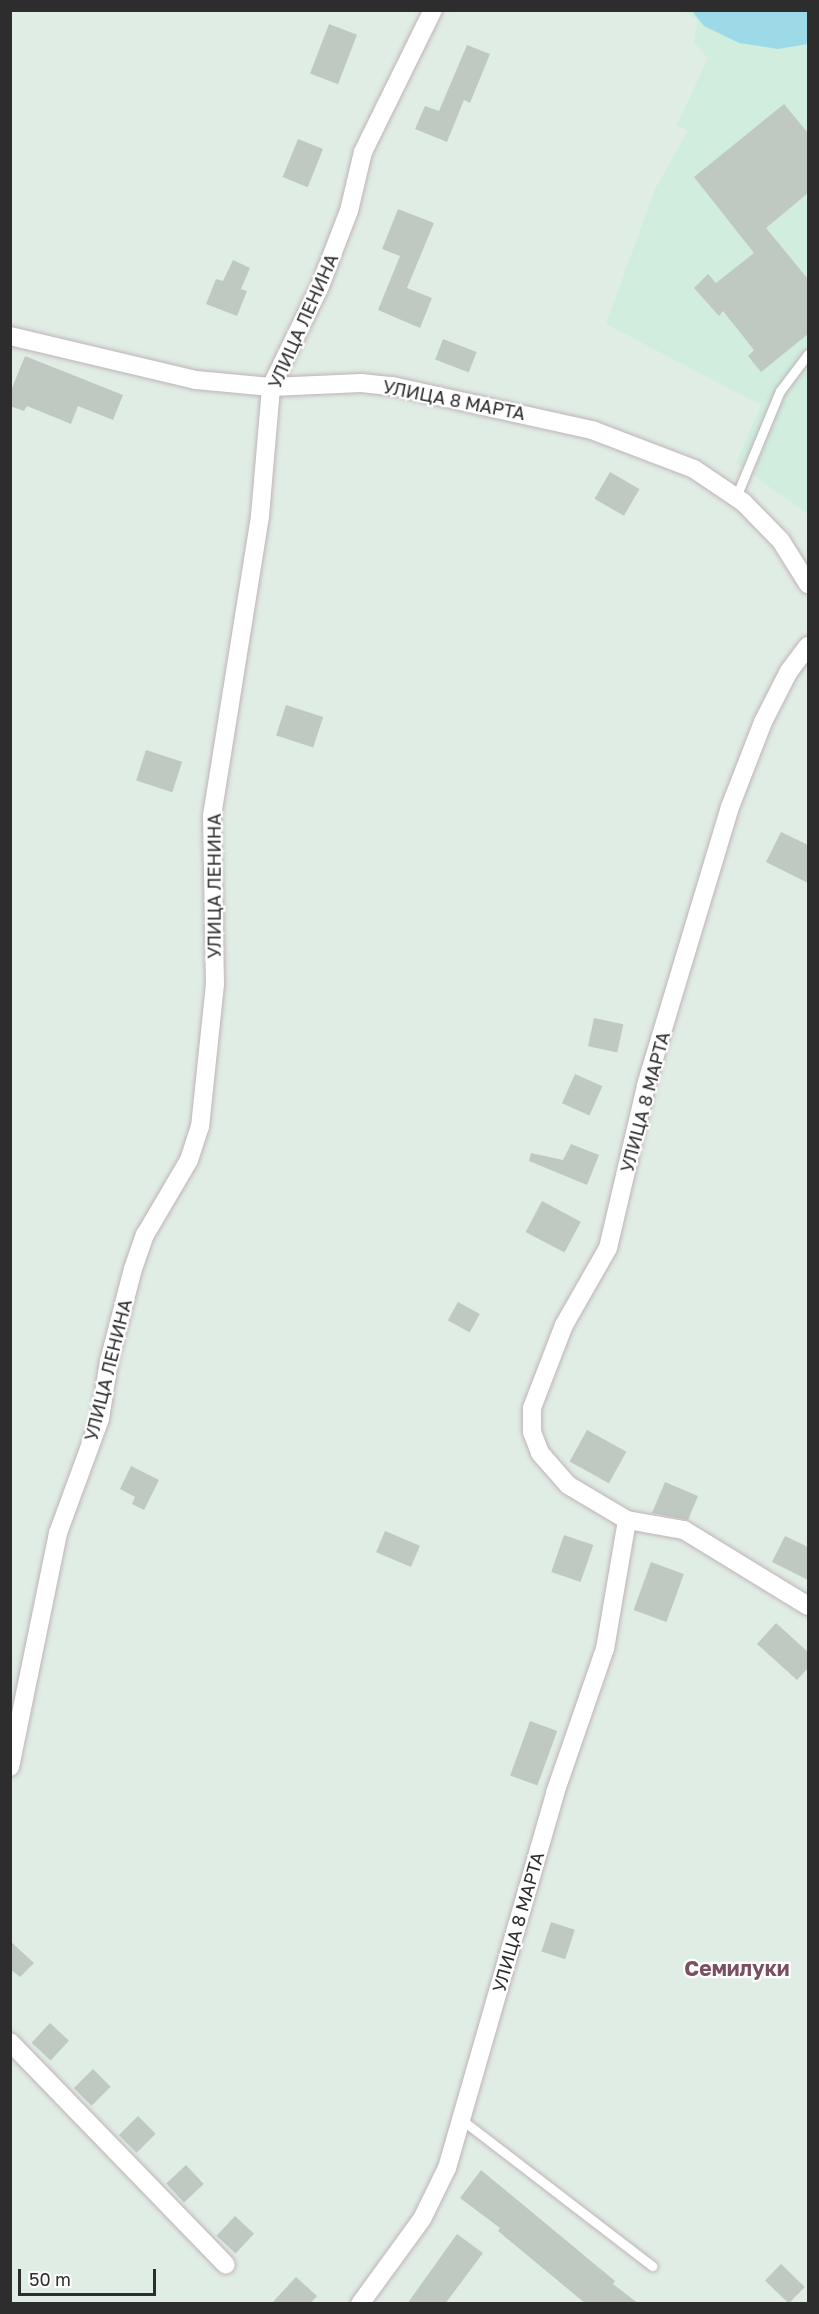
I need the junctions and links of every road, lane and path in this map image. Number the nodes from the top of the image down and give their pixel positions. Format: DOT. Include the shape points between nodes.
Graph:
graph roads {
  1 [pos="433,10"];
  2 [pos="10,336"];
  3 [pos="808,354"];
  4 [pos="271,387"];
  5 [pos="736,497"];
  6 [pos="808,584"];
  7 [pos="808,646"];
  8 [pos="627,1520"];
  9 [pos="808,1606"];
  10 [pos="10,1767"];
  11 [pos="10,2042"];
  12 [pos="462,2120"];
  13 [pos="226,2265"];
  14 [pos="652,2266"];
  15 [pos="360,2304"];
  1 -- 4 [label="street, УЛИЦА ЛЕНИНА" via="363,152 349,212 324,276"];
  2 -- 4 [label="street, УЛИЦА 8 МАРТА" via="196,380"];
  3 -- 5 [label="lane" via="780,391"];
  4 -- 5 [label="street, УЛИЦА 8 МАРТА" via="361,383 392,386 592,430 694,469"];
  4 -- 10 [label="street, УЛИЦА ЛЕНИНА" via="260,516 212,816 214,985 200,1128 189,1160 149,1227 134,1269 109,1361 100,1419 58,1533 20,1735"];
  5 -- 6 [label="street, УЛИЦА 8 МАРТА" via="781,541"];
  7 -- 8 [label="street, УЛИЦА 8 МАРТА" via="789,671 763,722 730,807 646,1086 608,1248 564,1325 532,1408 532,1432 550,1469 568,1485"];
  8 -- 9 [label="street, УЛИЦА 8 МАРТА" via="684,1530"];
  8 -- 12 [label="street, УЛИЦА 8 МАРТА" via="605,1649 555,1792"];
  11 -- 13 [label="street"];
  12 -- 14 [label="lane"];
  12 -- 15 [label="street, УЛИЦА 8 МАРТА" via="447,2168 422,2219"];
}
